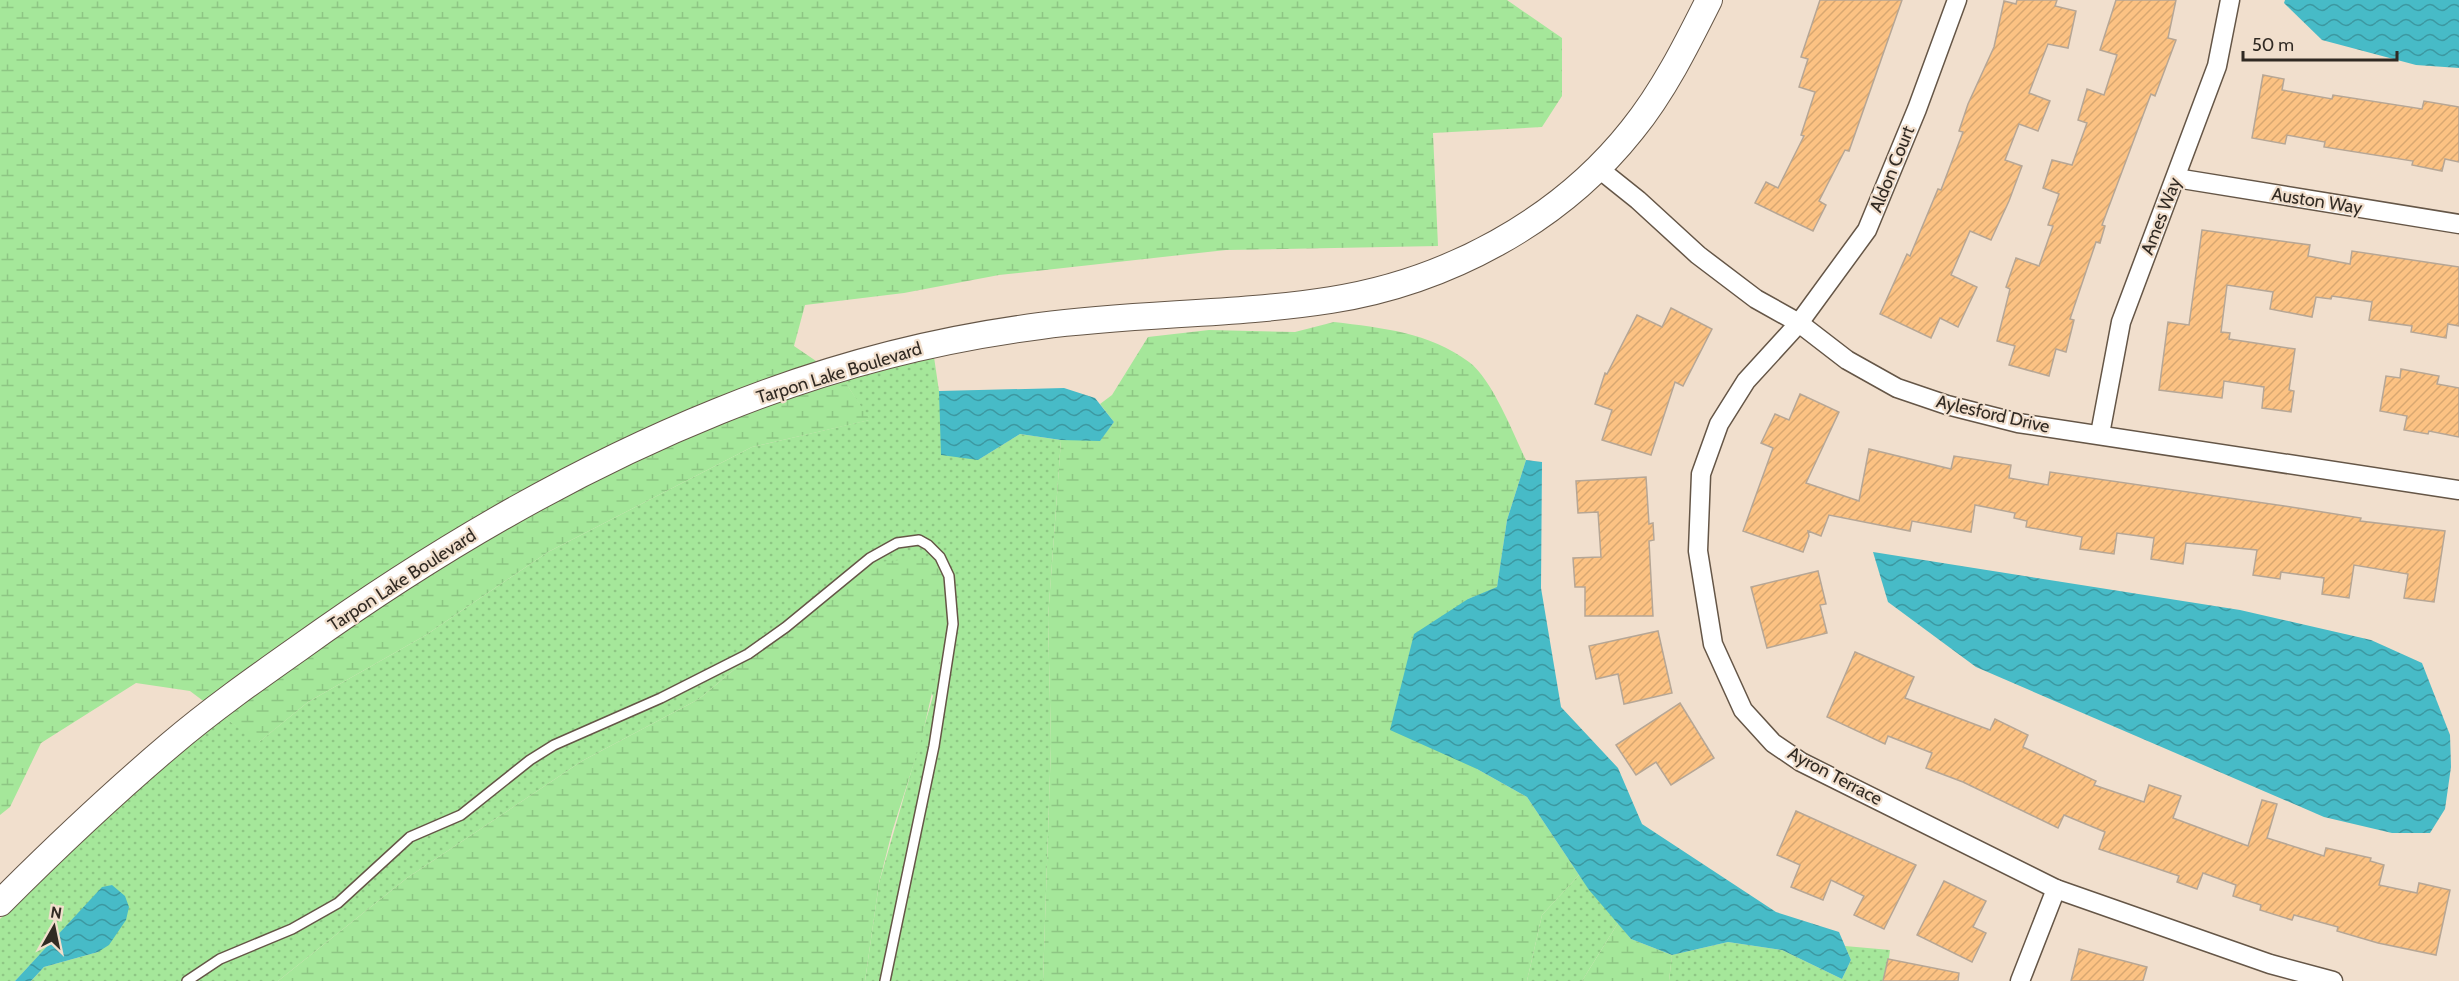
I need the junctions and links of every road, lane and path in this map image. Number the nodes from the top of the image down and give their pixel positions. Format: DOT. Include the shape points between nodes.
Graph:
graph roads {
  1 [pos="1709,0"];
  2 [pos="1957,0"];
  3 [pos="2230,0"];
  4 [pos="1598,168"];
  5 [pos="2176,178"];
  6 [pos="2459,224"];
  7 [pos="1799,324"];
  8 [pos="2100,434"];
  9 [pos="2459,490"];
  10 [pos="2056,889"];
  11 [pos="0,903"];
  12 [pos="187,981"];
  13 [pos="885,981"];
  14 [pos="2020,981"];
  15 [pos="2333,981"];
  1 -- 4 [label="street, Tarpon Lake Boulevard" via="1633,130"];
  2 -- 7 [label="street, Aldon Court" via="1867,230"];
  3 -- 5 [label="street, Ames Way" via="2217,66"];
  4 -- 7 [label="street, Aylesford Drive" via="1698,255 1756,299"];
  4 -- 11 [label="street, Tarpon Lake Boulevard" via="1538,218 1498,243 1421,278 1387,288 1284,306 1042,325 903,351 739,403 614,457 451,547 351,610 264,672 173,742"];
  5 -- 6 [label="street, Auston Way"];
  5 -- 8 [label="street, Ames Way" via="2121,322"];
  7 -- 8 [label="street, Aylesford Drive" via="1847,360 1897,388 2018,423"];
  7 -- 10 [label="street, Ayron Terrace" via="1746,381 1719,424 1701,474 1698,551 1713,644 1743,710 1773,743 1801,762"];
  8 -- 9 [label="street, Aylesford Drive"];
  10 -- 14 [label="street"];
  10 -- 15 [label="street, Ayron Terrace" via="2270,964"];
  12 -- 13 [label="lane" via="220,959 292,929 338,903 410,837 461,815 538,755 748,654 870,558 897,543 919,540 940,557 950,576 953,624 934,746"];
}
